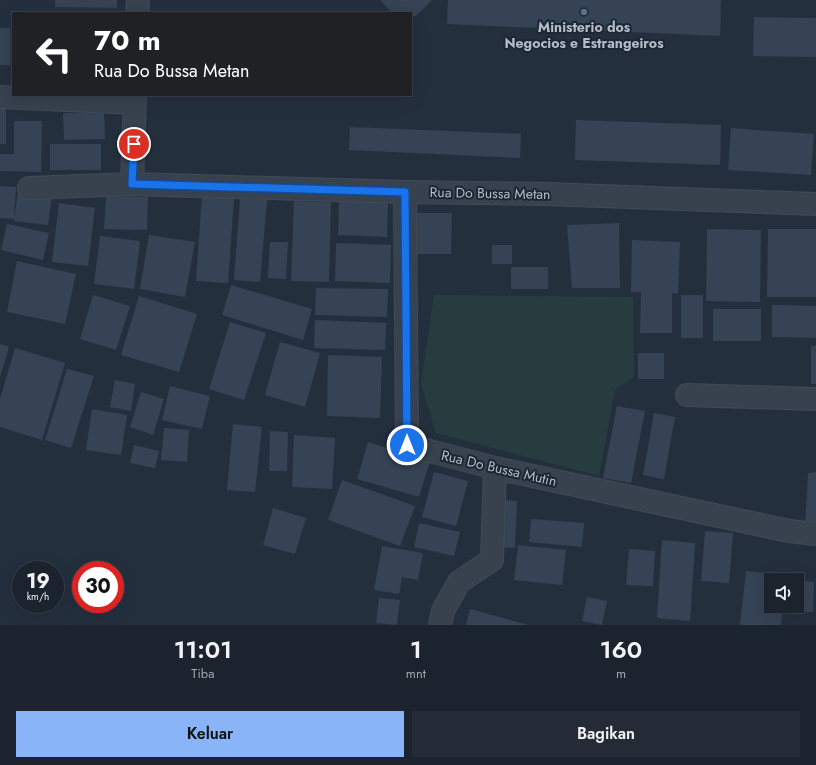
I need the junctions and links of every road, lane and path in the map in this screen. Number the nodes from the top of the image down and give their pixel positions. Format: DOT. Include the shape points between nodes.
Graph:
graph roads {
  1 [pos="138,0"];
  2 [pos="138,12"];
  3 [pos="0,97"];
  4 [pos="135,99"];
  5 [pos="132,184"];
  6 [pos="29,188"];
  7 [pos="405,192"];
  8 [pos="816,204"];
  9 [pos="687,395"];
  10 [pos="816,399"];
  11 [pos="495,468"];
  12 [pos="816,534"];
  13 [pos="440,625"];
  1 -- 2 [label="street"];
  3 -- 4 [label="street"];
  4 -- 5 [label="street"];
  5 -- 6 [label="street, Rua Do Bussa Metan"];
  5 -- 7 [label="street, Rua Do Bussa Metan"];
  7 -- 8 [label="street, Rua Do Bussa Metan" via="546,194"];
  7 -- 11 [label="street, Rua Do Bussa Mutin" via="407,445"];
  9 -- 10 [label="street"];
  11 -- 12 [label="street, Rua Do Bussa Mutin" via="789,531"];
  11 -- 13 [label="street" via="492,560 459,582 443,611"];
}
